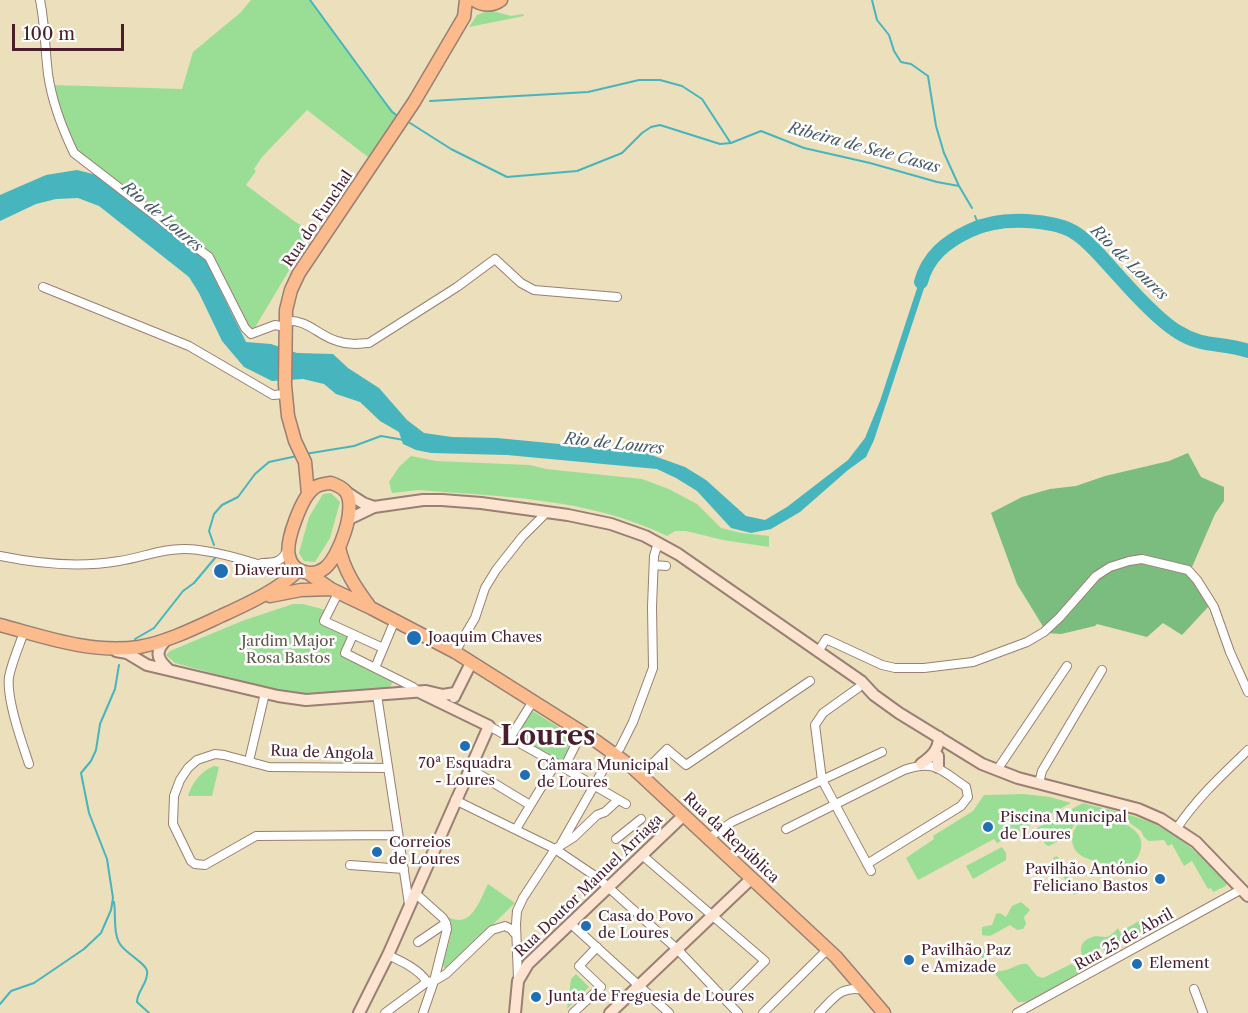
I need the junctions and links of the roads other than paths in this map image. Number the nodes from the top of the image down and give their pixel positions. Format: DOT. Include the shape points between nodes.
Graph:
graph roads {
  1 [pos="40,0"];
  2 [pos="466,0"];
  3 [pos="501,0"];
  4 [pos="480,2"];
  5 [pos="464,17"];
  6 [pos="43,288"];
  7 [pos="617,297"];
  8 [pos="285,328"];
  9 [pos="286,390"];
  10 [pos="305,462"];
  11 [pos="331,483"];
  12 [pos="346,492"];
  13 [pos="308,494"];
  14 [pos="374,507"];
  15 [pos="547,512"];
  16 [pos="349,519"];
  17 [pos="658,543"];
  18 [pos="339,547"];
  19 [pos="289,552"];
  20 [pos="0,556"];
  21 [pos="254,564"];
  22 [pos="654,566"];
  23 [pos="666,566"];
  24 [pos="303,572"];
  25 [pos="284,573"];
  26 [pos="281,586"];
  27 [pos="334,591"];
  28 [pos="259,598"];
  29 [pos="371,608"];
  30 [pos="395,620"];
  31 [pos="0,625"];
  32 [pos="24,632"];
  33 [pos="353,635"];
  34 [pos="166,639"];
  35 [pos="142,646"];
  36 [pos="101,648"];
  37 [pos="383,648"];
  38 [pos="455,652"];
  39 [pos="818,652"];
  40 [pos="471,663"];
  41 [pos="147,665"];
  42 [pos="1067,666"];
  43 [pos="375,668"];
  44 [pos="168,669"];
  45 [pos="1102,670"];
  46 [pos="810,681"];
  47 [pos="867,690"];
  48 [pos="419,692"];
  49 [pos="1248,692"];
  50 [pos="265,693"];
  51 [pos="455,693"];
  52 [pos="376,695"];
  53 [pos="533,700"];
  54 [pos="458,710"];
  55 [pos="489,726"];
  56 [pos="582,732"];
  57 [pos="510,738"];
  58 [pos="1248,750"];
  59 [pos="938,751"];
  60 [pos="882,752"];
  61 [pos="613,754"];
  62 [pos="249,761"];
  63 [pos="556,763"];
  64 [pos="29,764"];
  65 [pos="921,764"];
  66 [pos="982,764"];
  67 [pos="388,768"];
  68 [pos="469,768"];
  69 [pos="564,768"];
  70 [pos="997,770"];
  71 [pos="640,776"];
  72 [pos="822,780"];
  73 [pos="1039,783"];
  74 [pos="595,787"];
  75 [pos="455,800"];
  76 [pos="530,805"];
  77 [pos="834,805"];
  78 [pos="684,815"];
  79 [pos="641,819"];
  80 [pos="1177,828"];
  81 [pos="516,829"];
  82 [pos="786,829"];
  83 [pos="398,835"];
  84 [pos="709,838"];
  85 [pos="616,839"];
  86 [pos="557,848"];
  87 [pos="642,855"];
  88 [pos="350,865"];
  89 [pos="404,868"];
  90 [pos="752,878"];
  91 [pos="608,888"];
  92 [pos="416,893"];
  93 [pos="1245,893"];
  94 [pos="410,906"];
  95 [pos="713,915"];
  96 [pos="446,923"];
  97 [pos="570,923"];
  98 [pos="516,935"];
  99 [pos="418,942"];
  100 [pos="597,947"];
  101 [pos="828,949"];
  102 [pos="678,950"];
  103 [pos="388,955"];
  104 [pos="848,969"];
  105 [pos="518,981"];
  106 [pos="430,982"];
  107 [pos="639,986"];
  108 [pos="1194,989"];
  109 [pos="842,990"];
  110 [pos="865,990"];
  111 [pos="726,1000"];
  112 [pos="359,1013"];
  113 [pos="385,1013"];
  114 [pos="423,1013"];
  115 [pos="515,1013"];
  116 [pos="573,1013"];
  117 [pos="610,1013"];
  118 [pos="669,1013"];
  119 [pos="738,1013"];
  120 [pos="762,1013"];
  121 [pos="819,1013"];
  122 [pos="884,1013"];
  123 [pos="1017,1013"];
  124 [pos="1203,1013"];
  1 -- 8 [label="street" via="51,90 62,129 74,153 209,257 251,334 276,325"];
  2 -- 5 [label="main road, Rua do Funchal"];
  3 -- 4 [label="main road, Rua do Funchal" via="493,4"];
  4 -- 5 [label="main road, Rua do Funchal"];
  5 -- 8 [label="main road, Rua do Funchal" via="406,116 295,281 288,299"];
  6 -- 9 [label="street" via="189,346 273,395"];
  7 -- 8 [label="street" via="534,290 521,284 495,259 369,343 335,341 300,321"];
  8 -- 9 [label="main road, Rua do Funchal"];
  9 -- 10 [label="main road, Rua do Funchal" via="288,416"];
  10 -- 11 [label="main road, Rua do Funchal"];
  10 -- 13 [label="main road, Rua do Funchal"];
  11 -- 12 [label="main road, Rua do Funchal"];
  11 -- 13 [label="main road"];
  12 -- 14 [label="street"];
  12 -- 16 [label="main road" via="350,500"];
  13 -- 19 [label="main road" via="296,520"];
  14 -- 15 [label="street" via="442,500"];
  14 -- 16 [label="street"];
  15 -- 17 [label="street" via="611,524"];
  15 -- 38 [label="street" via="499,564"];
  16 -- 18 [label="main road"];
  17 -- 22 [label="street"];
  17 -- 39 [label="street"];
  18 -- 24 [label="main road" via="324,569"];
  18 -- 29 [label="main road, Rua da República" via="352,583"];
  19 -- 21 [label="street" via="279,561"];
  19 -- 24 [label="main road, Rua da República" via="293,564"];
  19 -- 25 [label="main road"];
  20 -- 21 [label="street" via="36,563 85,564 186,549"];
  21 -- 25 [label="street"];
  22 -- 23 [label="street"];
  22 -- 61 [label="street" via="652,675 633,722"];
  24 -- 26 [label="main road"];
  24 -- 27 [label="main road, Rua da República"];
  25 -- 26 [label="main road"];
  26 -- 28 [label="main road"];
  27 -- 28 [label="main road" via="301,590"];
  27 -- 29 [label="main road, Rua da República"];
  27 -- 33 [label="street" via="324,621"];
  28 -- 34 [label="main road"];
  29 -- 30 [label="main road, Rua da República"];
  30 -- 37 [label="street"];
  30 -- 38 [label="main road, Rua da República"];
  31 -- 32 [label="main road"];
  32 -- 36 [label="main road"];
  32 -- 64 [label="street" via="9,687"];
  33 -- 37 [label="street"];
  33 -- 43 [label="street" via="345,652"];
  34 -- 35 [label="main road"];
  34 -- 44 [label="street" via="157,654"];
  35 -- 36 [label="main road"];
  35 -- 41 [label="street"];
  35 -- 44 [label="street" via="157,664"];
  36 -- 41 [label="street" via="127,653"];
  37 -- 43 [label="street"];
  38 -- 40 [label="main road, Rua da República"];
  39 -- 47 [label="street"];
  39 -- 49 [label="street" via="826,639 895,668 973,662 1044,632 1095,576 1110,567 1142,559 1188,570 1197,580 1214,607"];
  40 -- 51 [label="street"];
  40 -- 53 [label="main road, Rua da República"];
  41 -- 44 [label="street"];
  42 -- 70 [label="street"];
  43 -- 48 [label="street"];
  44 -- 50 [label="street"];
  45 -- 73 [label="street" via="1042,771"];
  46 -- 71 [label="street" via="686,765 667,749"];
  47 -- 59 [label="street" via="899,713"];
  47 -- 72 [label="street" via="823,713 815,725"];
  48 -- 51 [label="street"];
  48 -- 52 [label="street"];
  48 -- 54 [label="street"];
  50 -- 52 [label="street" via="306,700"];
  50 -- 62 [label="street"];
  51 -- 54 [label="street" via="454,705"];
  52 -- 67 [label="street"];
  53 -- 56 [label="main road, Rua da República"];
  53 -- 57 [label="street"];
  54 -- 55 [label="street"];
  55 -- 57 [label="street"];
  55 -- 68 [label="street"];
  56 -- 61 [label="main road, Rua da República"];
  56 -- 69 [label="street"];
  57 -- 63 [label="street"];
  58 -- 80 [label="street" via="1190,809"];
  59 -- 65 [label="street"];
  59 -- 66 [label="street"];
  59 -- 66 [label="street"];
  59 -- 77 [label="street" via="966,787 965,802 869,867"];
  60 -- 72 [label="street"];
  61 -- 71 [label="main road, Rua da República"];
  61 -- 74 [label="street"];
  62 -- 67 [label="street, Rua de Angola" via="269,767"];
  62 -- 83 [label="street, Rua de Angola" via="224,755 206,756 180,780 174,800 174,828 191,861 205,865 256,836"];
  63 -- 69 [label="street"];
  63 -- 76 [label="street"];
  65 -- 77 [label="street"];
  66 -- 70 [label="street"];
  67 -- 83 [label="street"];
  68 -- 75 [label="street"];
  68 -- 76 [label="street"];
  69 -- 74 [label="street"];
  70 -- 73 [label="street"];
  71 -- 78 [label="main road, Rua da República"];
  72 -- 77 [label="street"];
  72 -- 84 [label="street" via="732,822"];
  73 -- 80 [label="street" via="1138,809"];
  74 -- 86 [label="street"];
  74 -- 86 [label="street" via="622,802 597,815"];
  75 -- 81 [label="street"];
  75 -- 92 [label="street"];
  76 -- 81 [label="street"];
  77 -- 82 [label="street"];
  78 -- 84 [label="main road, Rua da República"];
  78 -- 87 [label="street, Rua Doutor Manuel Arriaga"];
  79 -- 85 [label="street"];
  80 -- 93 [label="street" via="1208,853"];
  81 -- 86 [label="street"];
  83 -- 89 [label="street"];
  84 -- 90 [label="main road, Rua da República"];
  86 -- 91 [label="street"];
  86 -- 98 [label="street" via="523,898 517,911"];
  87 -- 91 [label="street, Rua Doutor Manuel Arriaga"];
  87 -- 95 [label="street"];
  88 -- 89 [label="street"];
  89 -- 94 [label="street"];
  90 -- 95 [label="street"];
  90 -- 101 [label="main road, Rua da República"];
  91 -- 97 [label="street, Rua Doutor Manuel Arriaga"];
  91 -- 102 [label="street"];
  92 -- 94 [label="street"];
  92 -- 96 [label="street"];
  93 -- 123 [label="street, Rua 25 de Abril"];
  94 -- 103 [label="street"];
  95 -- 102 [label="street"];
  95 -- 111 [label="street" via="765,961"];
  96 -- 99 [label="street"];
  96 -- 106 [label="street"];
  97 -- 100 [label="street"];
  97 -- 105 [label="street, Rua Doutor Manuel Arriaga" via="528,963"];
  98 -- 105 [label="street"];
  98 -- 106 [label="street" via="505,926 492,930 447,974"];
  100 -- 107 [label="street"];
  100 -- 116 [label="street" via="579,966 601,987"];
  101 -- 104 [label="main road, Rua da República"];
  101 -- 120 [label="street"];
  102 -- 107 [label="street"];
  102 -- 111 [label="street"];
  103 -- 106 [label="street"];
  103 -- 112 [label="street"];
  104 -- 109 [label="street"];
  104 -- 110 [label="main road, Rua da República"];
  105 -- 115 [label="street"];
  106 -- 113 [label="street"];
  106 -- 114 [label="street"];
  107 -- 117 [label="street"];
  107 -- 118 [label="street"];
  108 -- 124 [label="street"];
  109 -- 110 [label="street"];
  109 -- 121 [label="street"];
  110 -- 122 [label="main road, Rua da República"];
  111 -- 119 [label="street"];
}
